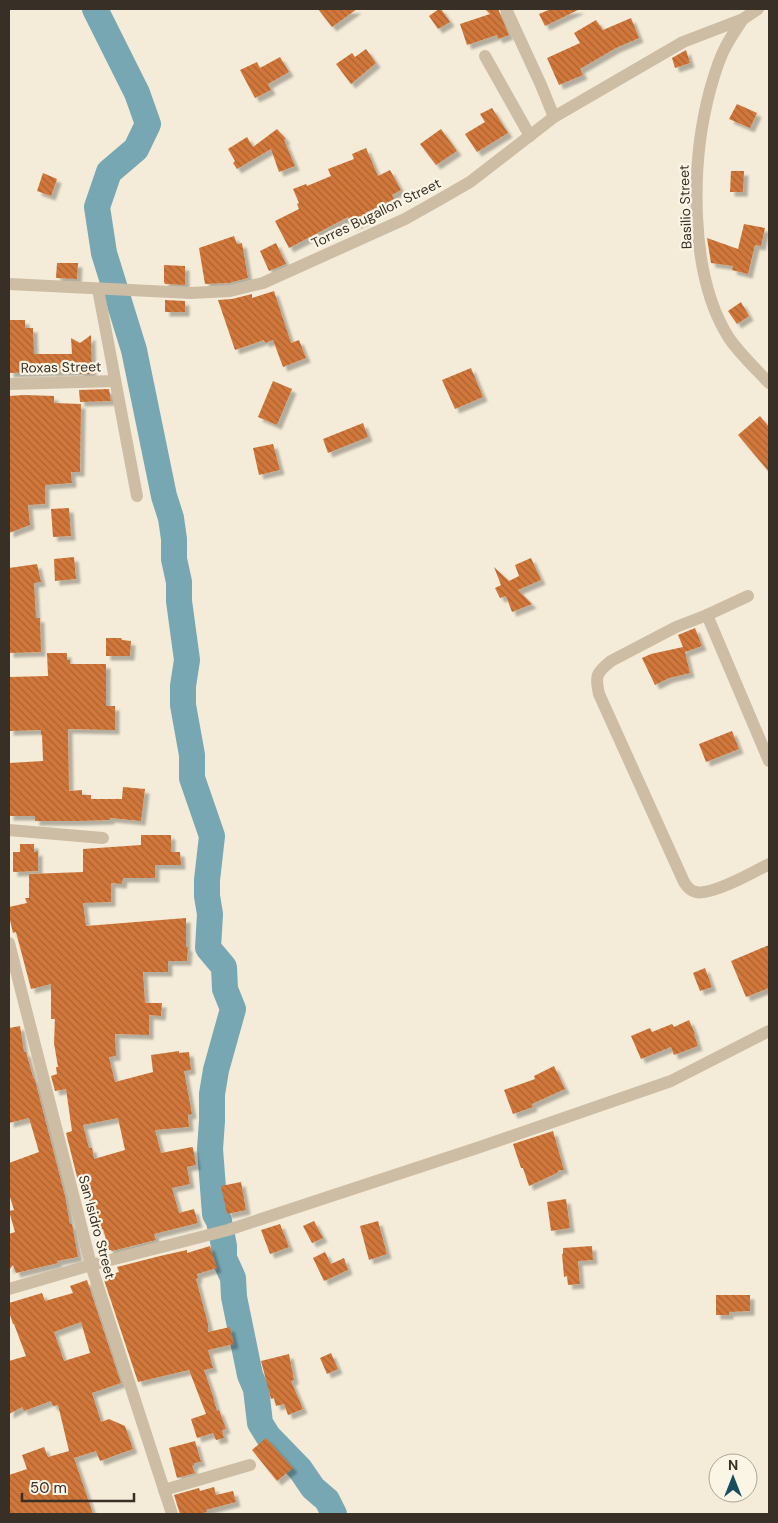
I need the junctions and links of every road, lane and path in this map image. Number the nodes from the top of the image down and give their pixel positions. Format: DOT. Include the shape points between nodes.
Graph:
graph roads {
  1 [pos="506,9"];
  2 [pos="758,9"];
  3 [pos="743,19"];
  4 [pos="485,56"];
  5 [pos="554,117"];
  6 [pos="530,136"];
  7 [pos="9,284"];
  8 [pos="100,289"];
  9 [pos="115,381"];
  10 [pos="769,383"];
  11 [pos="9,384"];
  12 [pos="137,496"];
  13 [pos="748,596"];
  14 [pos="707,615"];
  15 [pos="769,761"];
  16 [pos="9,830"];
  17 [pos="103,838"];
  18 [pos="769,864"];
  19 [pos="9,943"];
  20 [pos="769,1031"];
  21 [pos="91,1265"];
  22 [pos="9,1289"];
  23 [pos="250,1465"];
  24 [pos="164,1490"];
  25 [pos="172,1514"];
  1 -- 5 [label="street"];
  2 -- 3 [label="street"];
  3 -- 5 [label="street, Torres Bugallon Street" via="683,42"];
  3 -- 10 [label="street, Basilio Street" via="715,71 703,116 696,197 699,241 705,277 717,315 730,338"];
  4 -- 6 [label="street"];
  5 -- 6 [label="street, Torres Bugallon Street"];
  6 -- 8 [label="street, Torres Bugallon Street" via="470,182 413,214 263,283 230,291 191,293"];
  7 -- 8 [label="street, Torres Bugallon Street"];
  8 -- 9 [label="street"];
  9 -- 11 [label="street, Roxas Street"];
  9 -- 12 [label="street"];
  13 -- 14 [label="street"];
  14 -- 15 [label="street"];
  14 -- 18 [label="street" via="676,626 611,662 602,668 596,682 689,889 696,892 713,890"];
  16 -- 17 [label="street"];
  19 -- 21 [label="street, San Isidro Street"];
  20 -- 21 [label="street" via="671,1081 228,1230"];
  21 -- 22 [label="street"];
  21 -- 24 [label="street, San Isidro Street"];
  23 -- 24 [label="street"];
  24 -- 25 [label="street, San Isidro Street"];
}
